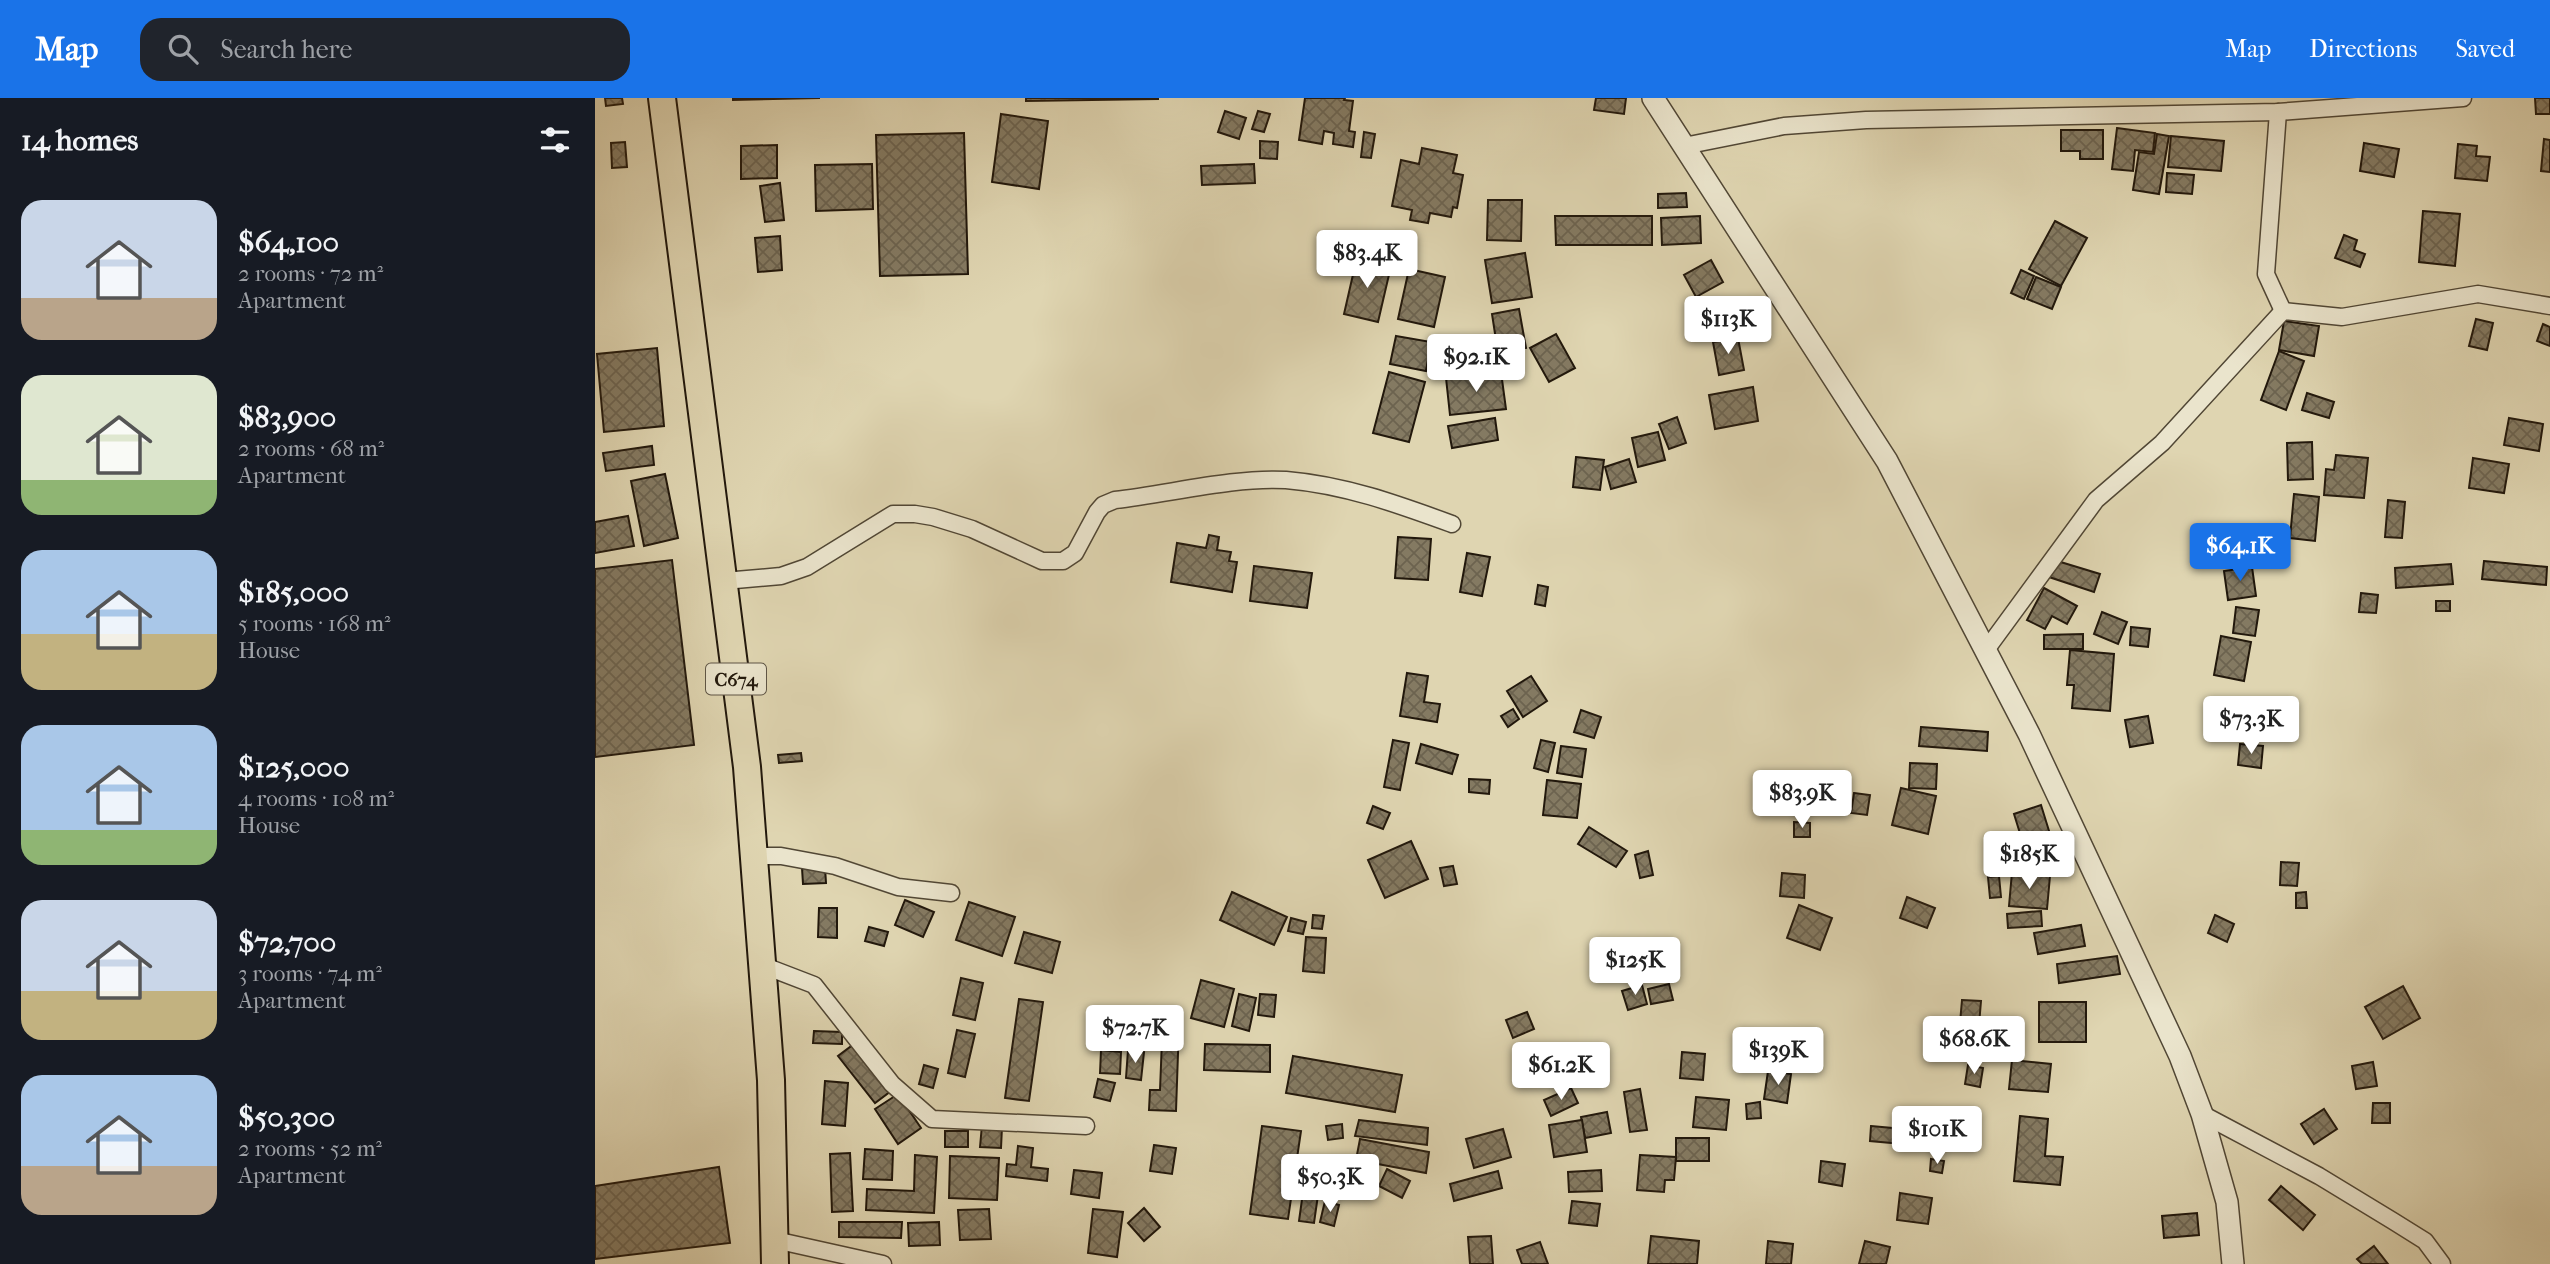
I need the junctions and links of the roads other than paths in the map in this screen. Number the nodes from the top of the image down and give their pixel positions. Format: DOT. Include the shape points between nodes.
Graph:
graph roads {
  1 [pos="662,98"];
  2 [pos="1653,98"];
  3 [pos="2463,98"];
  4 [pos="2278,111"];
  5 [pos="1684,146"];
  6 [pos="2550,306"];
  7 [pos="2283,311"];
  8 [pos="1452,524"];
  9 [pos="724,581"];
  10 [pos="1986,650"];
  11 [pos="754,856"];
  12 [pos="951,893"];
  13 [pos="762,965"];
  14 [pos="2202,1114"];
  15 [pos="1086,1126"];
  16 [pos="775,1252"];
  17 [pos="883,1264"];
  18 [pos="2233,1264"];
  19 [pos="2442,1264"];
  1 -- 9 [label="main road, C674"];
  2 -- 5 [label="street"];
  3 -- 4 [label="street"];
  4 -- 5 [label="street" via="1866,121 1784,126"];
  4 -- 7 [label="street" via="2266,274"];
  5 -- 10 [label="street" via="1887,461"];
  6 -- 7 [label="street" via="2478,294 2342,317"];
  7 -- 10 [label="street" via="2162,443 2096,500"];
  8 -- 9 [label="street" via="1346,489 1283,480 1231,483 1103,505 1075,553 1063,561 1042,561 933,517 894,514 807,568 781,576"];
  9 -- 11 [label="main road, C674"];
  10 -- 14 [label="street" via="2181,1056"];
  11 -- 12 [label="street" via="835,866 898,887"];
  11 -- 13 [label="main road, C674"];
  13 -- 15 [label="street" via="814,985 892,1084 932,1119"];
  13 -- 16 [label="main road, C674" via="771,1080"];
  14 -- 18 [label="street" via="2227,1202"];
  14 -- 19 [label="street" via="2403,1227 2425,1241"];
  16 -- 17 [label="street"];
}
